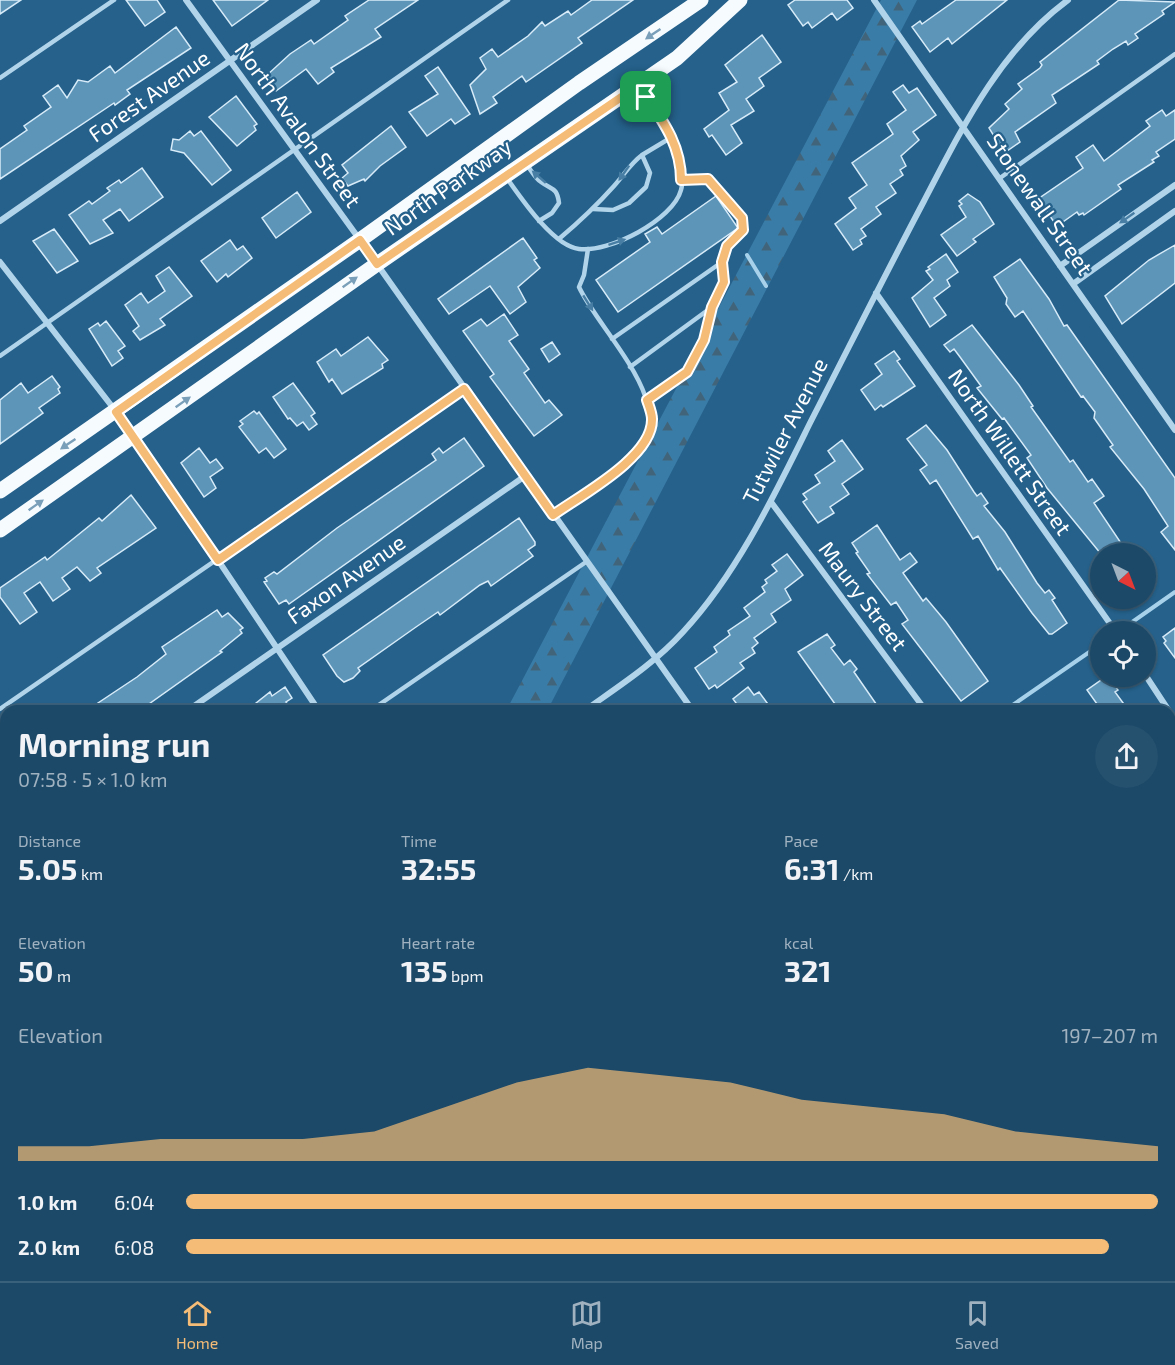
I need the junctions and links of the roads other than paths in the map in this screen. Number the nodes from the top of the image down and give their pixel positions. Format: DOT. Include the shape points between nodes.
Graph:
graph roads {
  1 [pos="114,0"];
  2 [pos="186,0"];
  3 [pos="317,0"];
  4 [pos="508,0"];
  5 [pos="701,0"];
  6 [pos="740,0"];
  7 [pos="874,0"];
  8 [pos="1068,0"];
  9 [pos="1175,54"];
  10 [pos="230,62"];
  11 [pos="0,78"];
  12 [pos="639,85"];
  13 [pos="964,126"];
  14 [pos="672,137"];
  15 [pos="294,150"];
  16 [pos="642,155"];
  17 [pos="524,162"];
  18 [pos="504,175"];
  19 [pos="1000,178"];
  20 [pos="681,180"];
  21 [pos="1175,185"];
  22 [pos="593,209"];
  23 [pos="1175,211"];
  24 [pos="0,221"];
  25 [pos="539,221"];
  26 [pos="560,238"];
  27 [pos="360,240"];
  28 [pos="588,249"];
  29 [pos="0,262"];
  30 [pos="722,262"];
  31 [pos="377,264"];
  32 [pos="1060,266"];
  33 [pos="1073,284"];
  34 [pos="876,293"];
  35 [pos="712,307"];
  36 [pos="48,323"];
  37 [pos="612,339"];
  38 [pos="0,356"];
  39 [pos="630,367"];
  40 [pos="464,389"];
  41 [pos="647,400"];
  42 [pos="116,412"];
  43 [pos="1175,430"];
  44 [pos="135,436"];
  45 [pos="525,476"];
  46 [pos="0,491"];
  47 [pos="771,502"];
  48 [pos="553,515"];
  49 [pos="0,530"];
  50 [pos="218,560"];
  51 [pos="586,562"];
  52 [pos="1108,621"];
  53 [pos="277,649"];
  54 [pos="657,659"];
  55 [pos="1153,687"];
  56 [pos="6,705"];
  57 [pos="196,705"];
  58 [pos="315,705"];
  59 [pos="379,705"];
  60 [pos="592,705"];
  61 [pos="689,705"];
  62 [pos="922,705"];
  63 [pos="1165,705"];
  1 -- 11 [label="lane"];
  2 -- 10 [label="street, North Avalon Street"];
  3 -- 10 [label="street, Forest Avenue"];
  4 -- 15 [label="lane"];
  5 -- 27 [label="main road, North Parkway, one-way"];
  6 -- 12 [label="main road, North Parkway" via="696,43"];
  7 -- 13 [label="street, Stonewall Street"];
  8 -- 13 [label="street" via="1013,52"];
  9 -- 19 [label="lane"];
  10 -- 15 [label="street, North Avalon Street"];
  10 -- 24 [label="street, Forest Avenue"];
  12 -- 14 [label="lane"];
  12 -- 17 [label="main road, North Parkway"];
  13 -- 19 [label="street, Stonewall Street"];
  13 -- 34 [label="street, Tutwiler Avenue"];
  14 -- 16 [label="lane"];
  14 -- 20 [label="lane" via="681,160"];
  15 -- 27 [label="street, North Avalon Street"];
  15 -- 36 [label="lane"];
  16 -- 22 [label="lane, one-way" via="627,167"];
  16 -- 22 [label="lane" via="650,173 646,187 613,210"];
  17 -- 18 [label="main road, North Parkway"];
  25 -- 17 [label="lane, one-way" via="560,203 558,192 540,182"];
  18 -- 25 [label="lane"];
  18 -- 31 [label="main road, North Parkway"];
  19 -- 32 [label="street, Stonewall Street"];
  28 -- 20 [label="lane, one-way" via="634,236 660,219 681,191"];
  20 -- 30 [label="lane" via="708,179 742,218 743,230 727,246"];
  21 -- 32 [label="street, one-way"];
  22 -- 26 [label="lane"];
  23 -- 33 [label="street"];
  25 -- 26 [label="lane"];
  26 -- 28 [label="lane" via="578,249"];
  27 -- 31 [label="street, North Avalon Street"];
  27 -- 42 [label="main road, North Parkway"];
  28 -- 37 [label="lane, one-way" via="579,287"];
  29 -- 36 [label="street"];
  30 -- 35 [label="lane" via="724,282"];
  30 -- 37 [label="lane"];
  31 -- 40 [label="street, North Avalon Street"];
  44 -- 31 [label="main road, North Parkway, one-way"];
  32 -- 33 [label="street, Stonewall Street"];
  33 -- 43 [label="street, Stonewall Street"];
  34 -- 47 [label="street, Tutwiler Avenue"];
  34 -- 52 [label="street, North Willett Street"];
  35 -- 39 [label="lane"];
  35 -- 41 [label="lane" via="704,340 687,372"];
  36 -- 38 [label="lane"];
  36 -- 42 [label="street"];
  37 -- 39 [label="lane"];
  39 -- 41 [label="lane"];
  40 -- 45 [label="street, North Avalon Street"];
  40 -- 50 [label="lane"];
  41 -- 48 [label="lane" via="652,420 634,457"];
  42 -- 44 [label="street"];
  42 -- 46 [label="main road, North Parkway, one-way"];
  49 -- 44 [label="main road, North Parkway, one-way"];
  44 -- 50 [label="street"];
  45 -- 48 [label="street, North Avalon Street"];
  45 -- 53 [label="street, Faxon Avenue"];
  47 -- 54 [label="street, Tutwiler Avenue" via="717,590"];
  47 -- 62 [label="street, Maury Street"];
  48 -- 51 [label="street, North Avalon Street"];
  50 -- 53 [label="street"];
  50 -- 56 [label="lane"];
  51 -- 54 [label="street, North Avalon Street"];
  51 -- 59 [label="lane"];
  53 -- 57 [label="street, Faxon Avenue"];
  53 -- 58 [label="street"];
  54 -- 60 [label="street, Tutwiler Avenue"];
  54 -- 61 [label="street, North Avalon Street"];
  55 -- 63 [label="street"];
}
